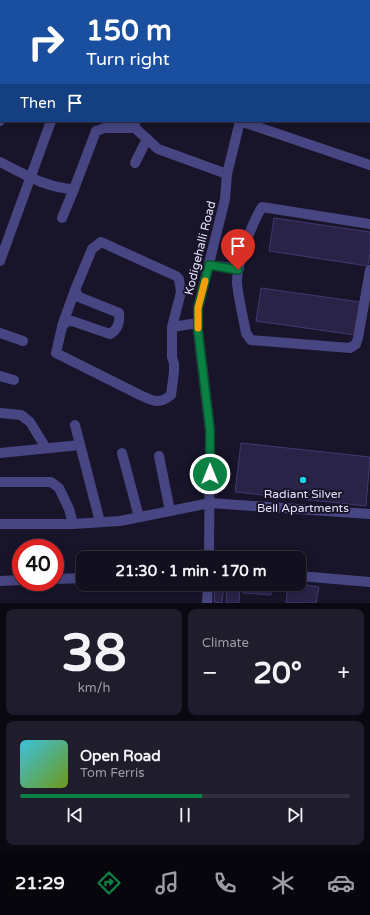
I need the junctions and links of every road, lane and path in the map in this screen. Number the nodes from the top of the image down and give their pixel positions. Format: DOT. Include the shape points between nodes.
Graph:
graph roads {
  1 [pos="51,122"];
  2 [pos="240,122"];
  3 [pos="243,122"];
  4 [pos="135,125"];
  5 [pos="146,139"];
  6 [pos="0,162"];
  7 [pos="135,163"];
  8 [pos="370,165"];
  9 [pos="227,174"];
  10 [pos="31,177"];
  11 [pos="74,189"];
  12 [pos="62,218"];
  13 [pos="370,224"];
  14 [pos="0,261"];
  15 [pos="209,265"];
  16 [pos="238,270"];
  17 [pos="370,270"];
  18 [pos="76,290"];
  19 [pos="198,322"];
  20 [pos="172,326"];
  21 [pos="62,327"];
  22 [pos="0,333"];
  23 [pos="23,341"];
  24 [pos="0,376"];
  25 [pos="14,380"];
  26 [pos="0,413"];
  27 [pos="75,425"];
  28 [pos="80,444"];
  29 [pos="46,448"];
  30 [pos="0,453"];
  31 [pos="122,453"];
  32 [pos="159,456"];
  33 [pos="0,482"];
  34 [pos="210,503"];
  35 [pos="170,511"];
  36 [pos="370,514"];
  37 [pos="139,517"];
  38 [pos="100,522"];
  39 [pos="0,524"];
  40 [pos="73,524"];
  41 [pos="209,551"];
  42 [pos="306,577"];
  43 [pos="76,578"];
  44 [pos="64,579"];
  45 [pos="12,580"];
  46 [pos="0,581"];
  47 [pos="370,582"];
  48 [pos="208,591"];
  49 [pos="207,603"];
  1 -- 10 [label="street"];
  2 -- 9 [label="street, Kodigehalli Road"];
  3 -- 8 [label="street, Kodigehalli Road"];
  4 -- 5 [label="street"];
  4 -- 11 [label="street" via="96,131"];
  5 -- 7 [label="street"];
  5 -- 9 [label="street" via="158,149"];
  6 -- 10 [label="street"];
  9 -- 15 [label="street, Kodigehalli Road" via="225,199"];
  10 -- 11 [label="street" via="59,187"];
  10 -- 14 [label="street"];
  11 -- 12 [label="street"];
  13 -- 16 [label="street" via="262,207 248,236"];
  15 -- 16 [label="street"];
  15 -- 19 [label="street, Kodigehalli Road" via="198,308"];
  16 -- 17 [label="street" via="237,283 242,312 246,333 251,340 350,348 356,344 358,338"];
  18 -- 20 [label="street" via="92,249 101,242 179,279 181,292"];
  18 -- 21 [label="street"];
  18 -- 21 [label="street" via="79,297 119,313 120,321 110,334 72,321 66,322"];
  19 -- 20 [label="street"];
  19 -- 34 [label="street, Kodigehalli Road" via="210,430"];
  20 -- 21 [label="street" via="174,372 171,396 164,401 153,401 56,354"];
  22 -- 23 [label="street"];
  24 -- 25 [label="street"];
  26 -- 29 [label="street" via="21,415 30,422"];
  27 -- 28 [label="street"];
  28 -- 29 [label="street"];
  28 -- 38 [label="street"];
  29 -- 30 [label="street"];
  31 -- 37 [label="street"];
  32 -- 35 [label="street"];
  33 -- 40 [label="street" via="51,482 59,488"];
  34 -- 35 [label="street"];
  34 -- 36 [label="street"];
  34 -- 41 [label="street, Kodigehalli Road"];
  35 -- 37 [label="street"];
  37 -- 38 [label="street"];
  38 -- 40 [label="street"];
  39 -- 40 [label="street"];
  42 -- 47 [label="street"];
  43 -- 44 [label="street"];
  45 -- 46 [label="street"];
  48 -- 49 [label="street"];
}
